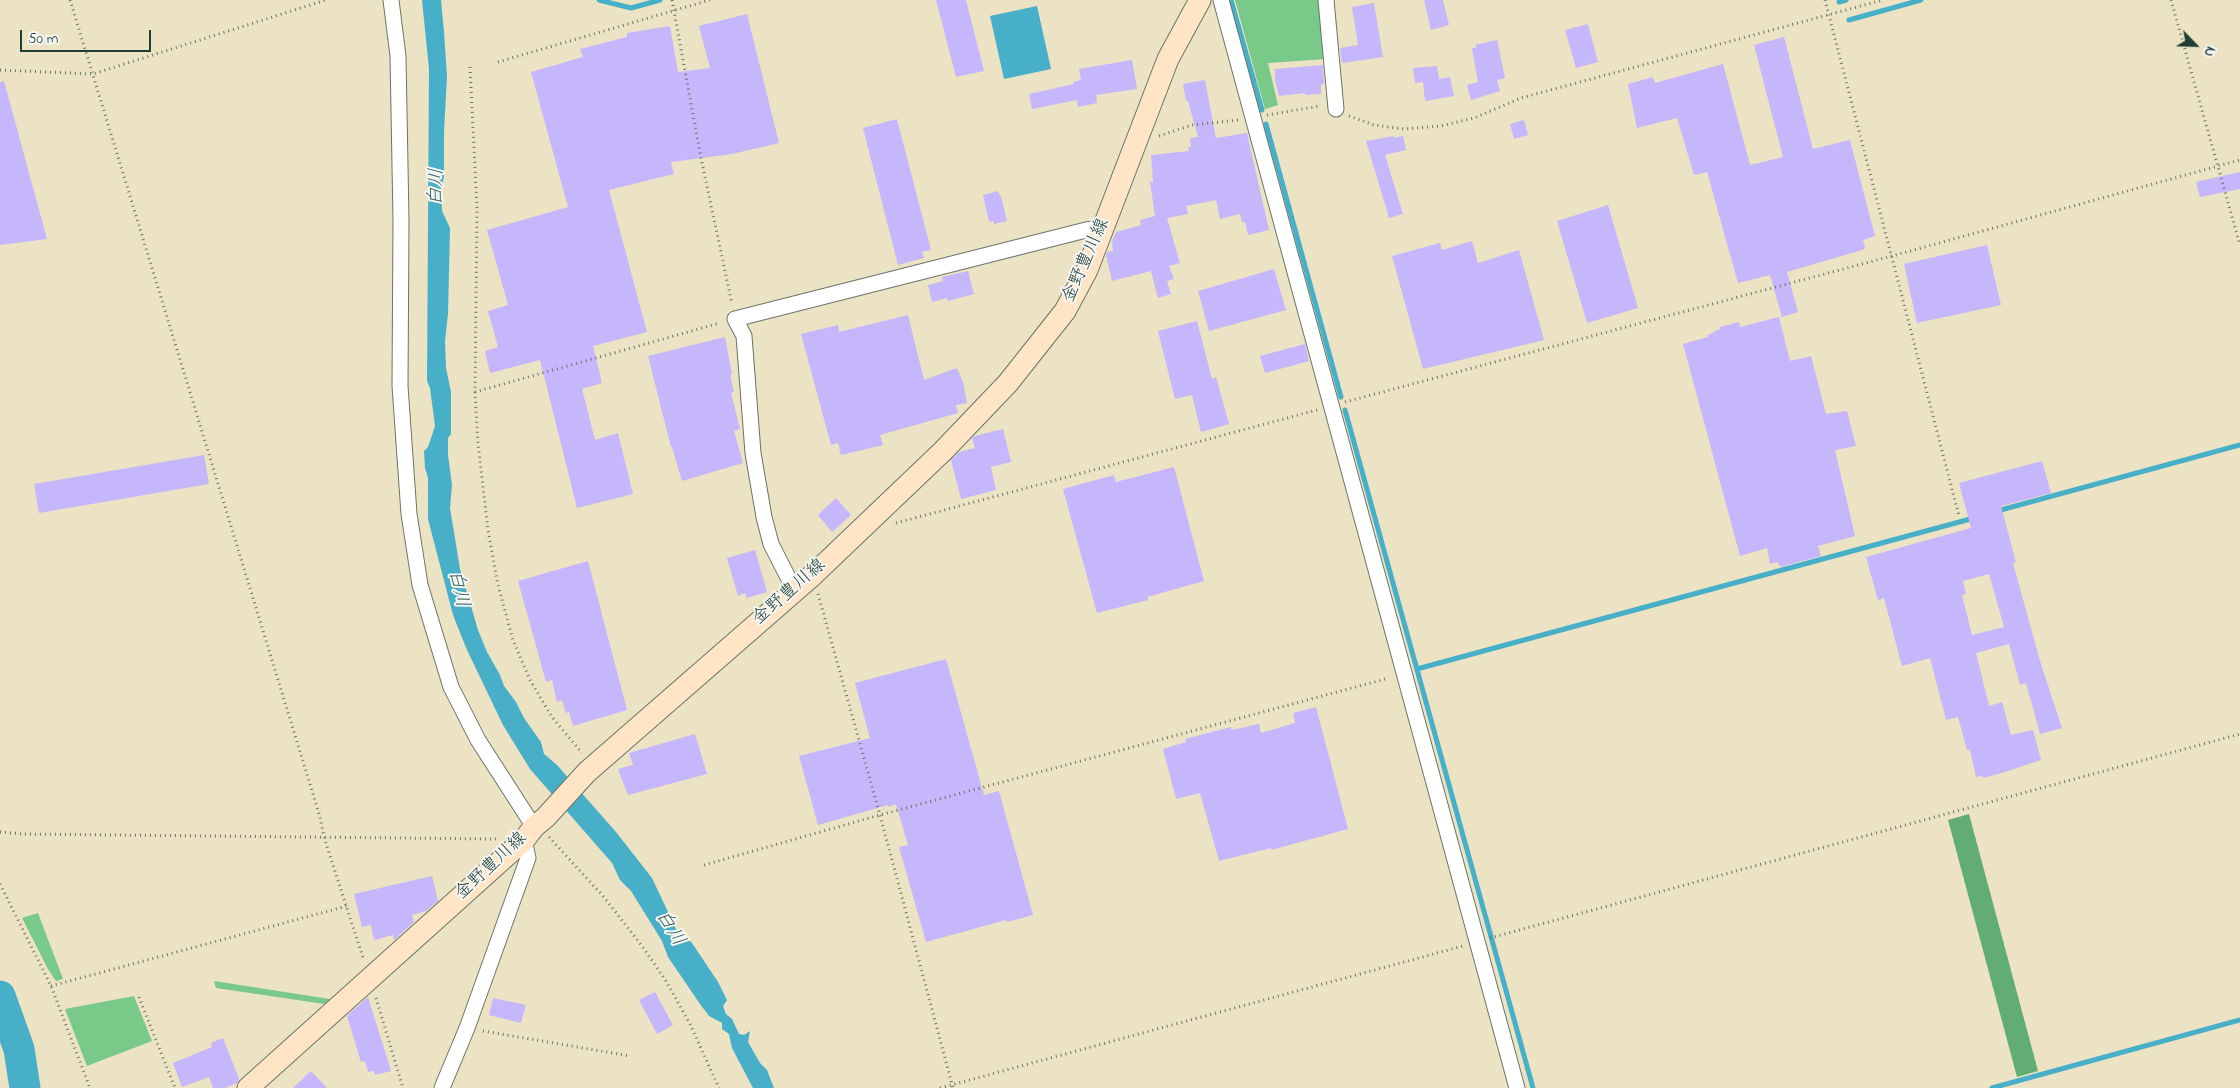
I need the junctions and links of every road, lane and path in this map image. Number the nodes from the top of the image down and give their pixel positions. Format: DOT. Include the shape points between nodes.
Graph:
graph roads {
  1 [pos="70,0"];
  2 [pos="326,0"];
  3 [pos="391,0"];
  4 [pos="672,0"];
  5 [pos="710,0"];
  6 [pos="1200,0"];
  7 [pos="1221,0"];
  8 [pos="1326,0"];
  9 [pos="1825,0"];
  10 [pos="1883,0"];
  11 [pos="2171,0"];
  12 [pos="675,9"];
  13 [pos="1829,15"];
  14 [pos="498,62"];
  15 [pos="470,67"];
  16 [pos="0,70"];
  17 [pos="93,74"];
  18 [pos="1336,109"];
  19 [pos="1251,119"];
  20 [pos="1135,144"];
  21 [pos="2240,160"];
  22 [pos="2217,166"];
  23 [pos="1103,228"];
  24 [pos="2240,245"];
  25 [pos="1892,256"];
  26 [pos="735,319"];
  27 [pos="475,392"];
  28 [pos="1332,406"];
  29 [pos="1960,516"];
  30 [pos="892,524"];
  31 [pos="813,575"];
  32 [pos="794,589"];
  33 [pos="1405,674"];
  34 [pos="2240,734"];
  35 [pos="590,769"];
  36 [pos="880,815"];
  37 [pos="535,828"];
  38 [pos="0,832"];
  39 [pos="324,837"];
  40 [pos="704,865"];
  41 [pos="0,884"];
  42 [pos="347,906"];
  43 [pos="1477,942"];
  44 [pos="51,986"];
  45 [pos="139,997"];
  46 [pos="466,1028"];
  47 [pos="630,1056"];
  48 [pos="952,1086"];
  49 [pos="90,1088"];
  50 [pos="175,1088"];
  51 [pos="248,1088"];
  52 [pos="442,1088"];
  53 [pos="718,1088"];
  54 [pos="940,1088"];
  55 [pos="1517,1088"];
  1 -- 17 [label="path"];
  2 -- 17 [label="path"];
  3 -- 37 [label="street" via="398,56 400,395 409,514 420,585 452,687 478,740"];
  4 -- 12 [label="path"];
  5 -- 12 [label="path"];
  6 -- 20 [label="main road, 金野豊川線" via="1168,59"];
  7 -- 19 [label="street"];
  8 -- 18 [label="street"];
  9 -- 13 [label="path"];
  10 -- 13 [label="path"];
  11 -- 22 [label="path"];
  12 -- 14 [label="path"];
  12 -- 26 [label="path" via="701,158"];
  13 -- 18 [label="path" via="1521,98 1474,118 1441,126 1404,129 1374,125"];
  13 -- 25 [label="path"];
  15 -- 27 [label="path" via="477,209"];
  16 -- 17 [label="path"];
  17 -- 39 [label="path"];
  18 -- 19 [label="path" via="1322,105"];
  19 -- 20 [label="path" via="1192,125"];
  19 -- 28 [label="street"];
  20 -- 23 [label="main road, 金野豊川線"];
  21 -- 22 [label="path"];
  22 -- 24 [label="path"];
  22 -- 25 [label="path"];
  23 -- 26 [label="street"];
  23 -- 31 [label="main road, 金野豊川線" via="1088,270 1065,311 1008,383 944,451"];
  25 -- 28 [label="path"];
  25 -- 29 [label="path"];
  26 -- 27 [label="path"];
  26 -- 32 [label="street" via="744,336 753,453 764,517 771,544"];
  27 -- 35 [label="path" via="488,530 513,640 530,680 552,717"];
  28 -- 30 [label="path"];
  28 -- 33 [label="street"];
  31 -- 32 [label="main road, 金野豊川線"];
  31 -- 36 [label="path"];
  32 -- 35 [label="main road, 金野豊川線"];
  33 -- 36 [label="path"];
  33 -- 43 [label="street"];
  34 -- 43 [label="path"];
  35 -- 37 [label="main road, 金野豊川線"];
  36 -- 40 [label="path"];
  36 -- 48 [label="path"];
  37 -- 39 [label="path"];
  37 -- 46 [label="street" via="528,858"];
  37 -- 51 [label="main road, 金野豊川線"];
  37 -- 53 [label="path" via="548,836 597,889 666,980 690,1024"];
  38 -- 39 [label="path"];
  41 -- 44 [label="path"];
  42 -- 44 [label="path"];
  43 -- 48 [label="path"];
  43 -- 55 [label="street"];
  44 -- 49 [label="path"];
  45 -- 50 [label="path"];
  46 -- 47 [label="path"];
  46 -- 52 [label="street"];
  48 -- 54 [label="path"];
}
